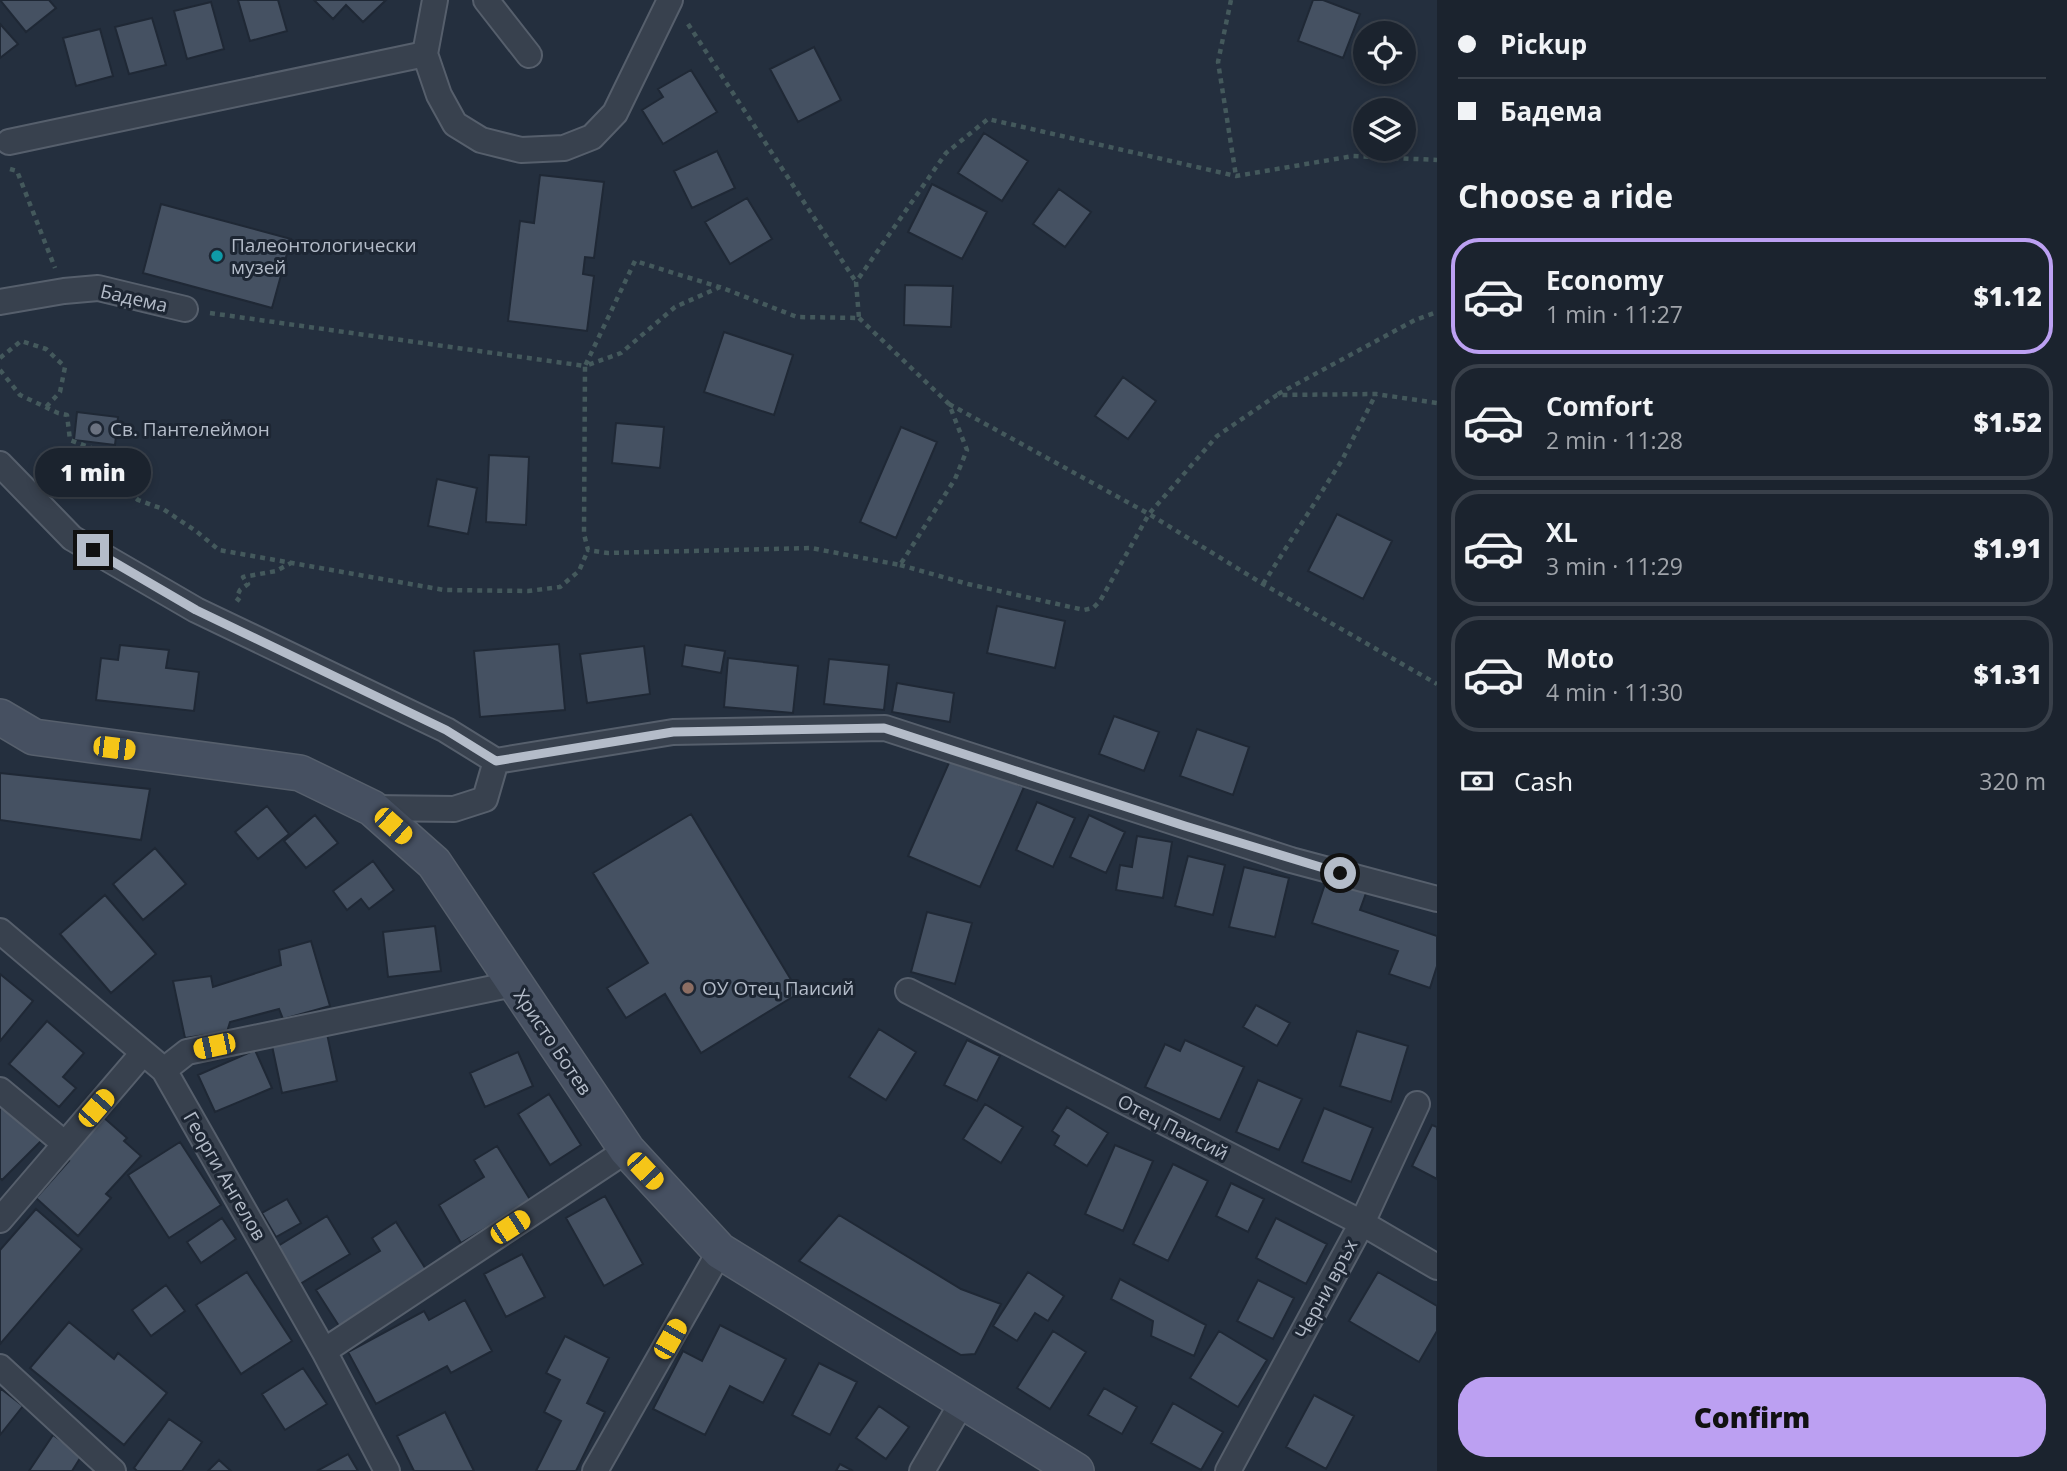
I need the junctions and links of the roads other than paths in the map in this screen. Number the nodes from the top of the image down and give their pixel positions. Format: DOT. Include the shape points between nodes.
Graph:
graph roads {
  1 [pos="435,0"];
  2 [pos="486,0"];
  3 [pos="670,0"];
  4 [pos="425,54"];
  5 [pos="528,55"];
  6 [pos="4,153"];
  7 [pos="0,302"];
  8 [pos="185,309"];
  9 [pos="0,464"];
  10 [pos="0,717"];
  11 [pos="496,761"];
  12 [pos="372,808"];
  13 [pos="1437,899"];
  14 [pos="0,931"];
  15 [pos="513,984"];
  16 [pos="908,991"];
  17 [pos="143,1053"];
  18 [pos="164,1070"];
  19 [pos="0,1090"];
  20 [pos="1417,1104"];
  21 [pos="65,1144"];
  22 [pos="627,1150"];
  23 [pos="0,1220"];
  24 [pos="1362,1223"];
  25 [pos="720,1251"];
  26 [pos="1437,1267"];
  27 [pos="324,1351"];
  28 [pos="0,1367"];
  29 [pos="963,1401"];
  30 [pos="114,1471"];
  31 [pos="387,1471"];
  32 [pos="595,1471"];
  33 [pos="922,1471"];
  34 [pos="1076,1471"];
  35 [pos="1228,1471"];
  1 -- 4 [label="street"];
  2 -- 5 [label="street"];
  3 -- 4 [label="street" via="615,113 592,137 564,148 521,150 481,140 455,124"];
  4 -- 6 [label="street"];
  7 -- 8 [label="street, Бадема" via="98,288"];
  9 -- 11 [label="street" via="72,537 196,610 446,730"];
  10 -- 12 [label="main road, Христо Ботев" via="34,737 300,773"];
  11 -- 12 [label="street" via="485,799 454,809"];
  11 -- 13 [label="street" via="673,732 884,728 1292,860"];
  12 -- 15 [label="main road, Христо Ботев" via="434,863"];
  14 -- 17 [label="street, Георги Ангелов"];
  15 -- 18 [label="street" via="187,1052"];
  15 -- 22 [label="main road, Христо Ботев"];
  16 -- 24 [label="street, Отец Паисий"];
  17 -- 18 [label="street, Георги Ангелов"];
  17 -- 21 [label="street"];
  18 -- 27 [label="street, Георги Ангелов"];
  19 -- 21 [label="street"];
  20 -- 24 [label="street, Черни връх"];
  21 -- 23 [label="street"];
  22 -- 25 [label="main road, Христо Ботев"];
  22 -- 27 [label="street"];
  24 -- 26 [label="street, Отец Паисий"];
  24 -- 35 [label="street, Черни връх"];
  25 -- 29 [label="main road, Христо Ботев"];
  25 -- 32 [label="street"];
  27 -- 31 [label="street, Георги Ангелов"];
  28 -- 30 [label="street"];
  29 -- 33 [label="street"];
  29 -- 34 [label="main road, Христо Ботев"];
}
